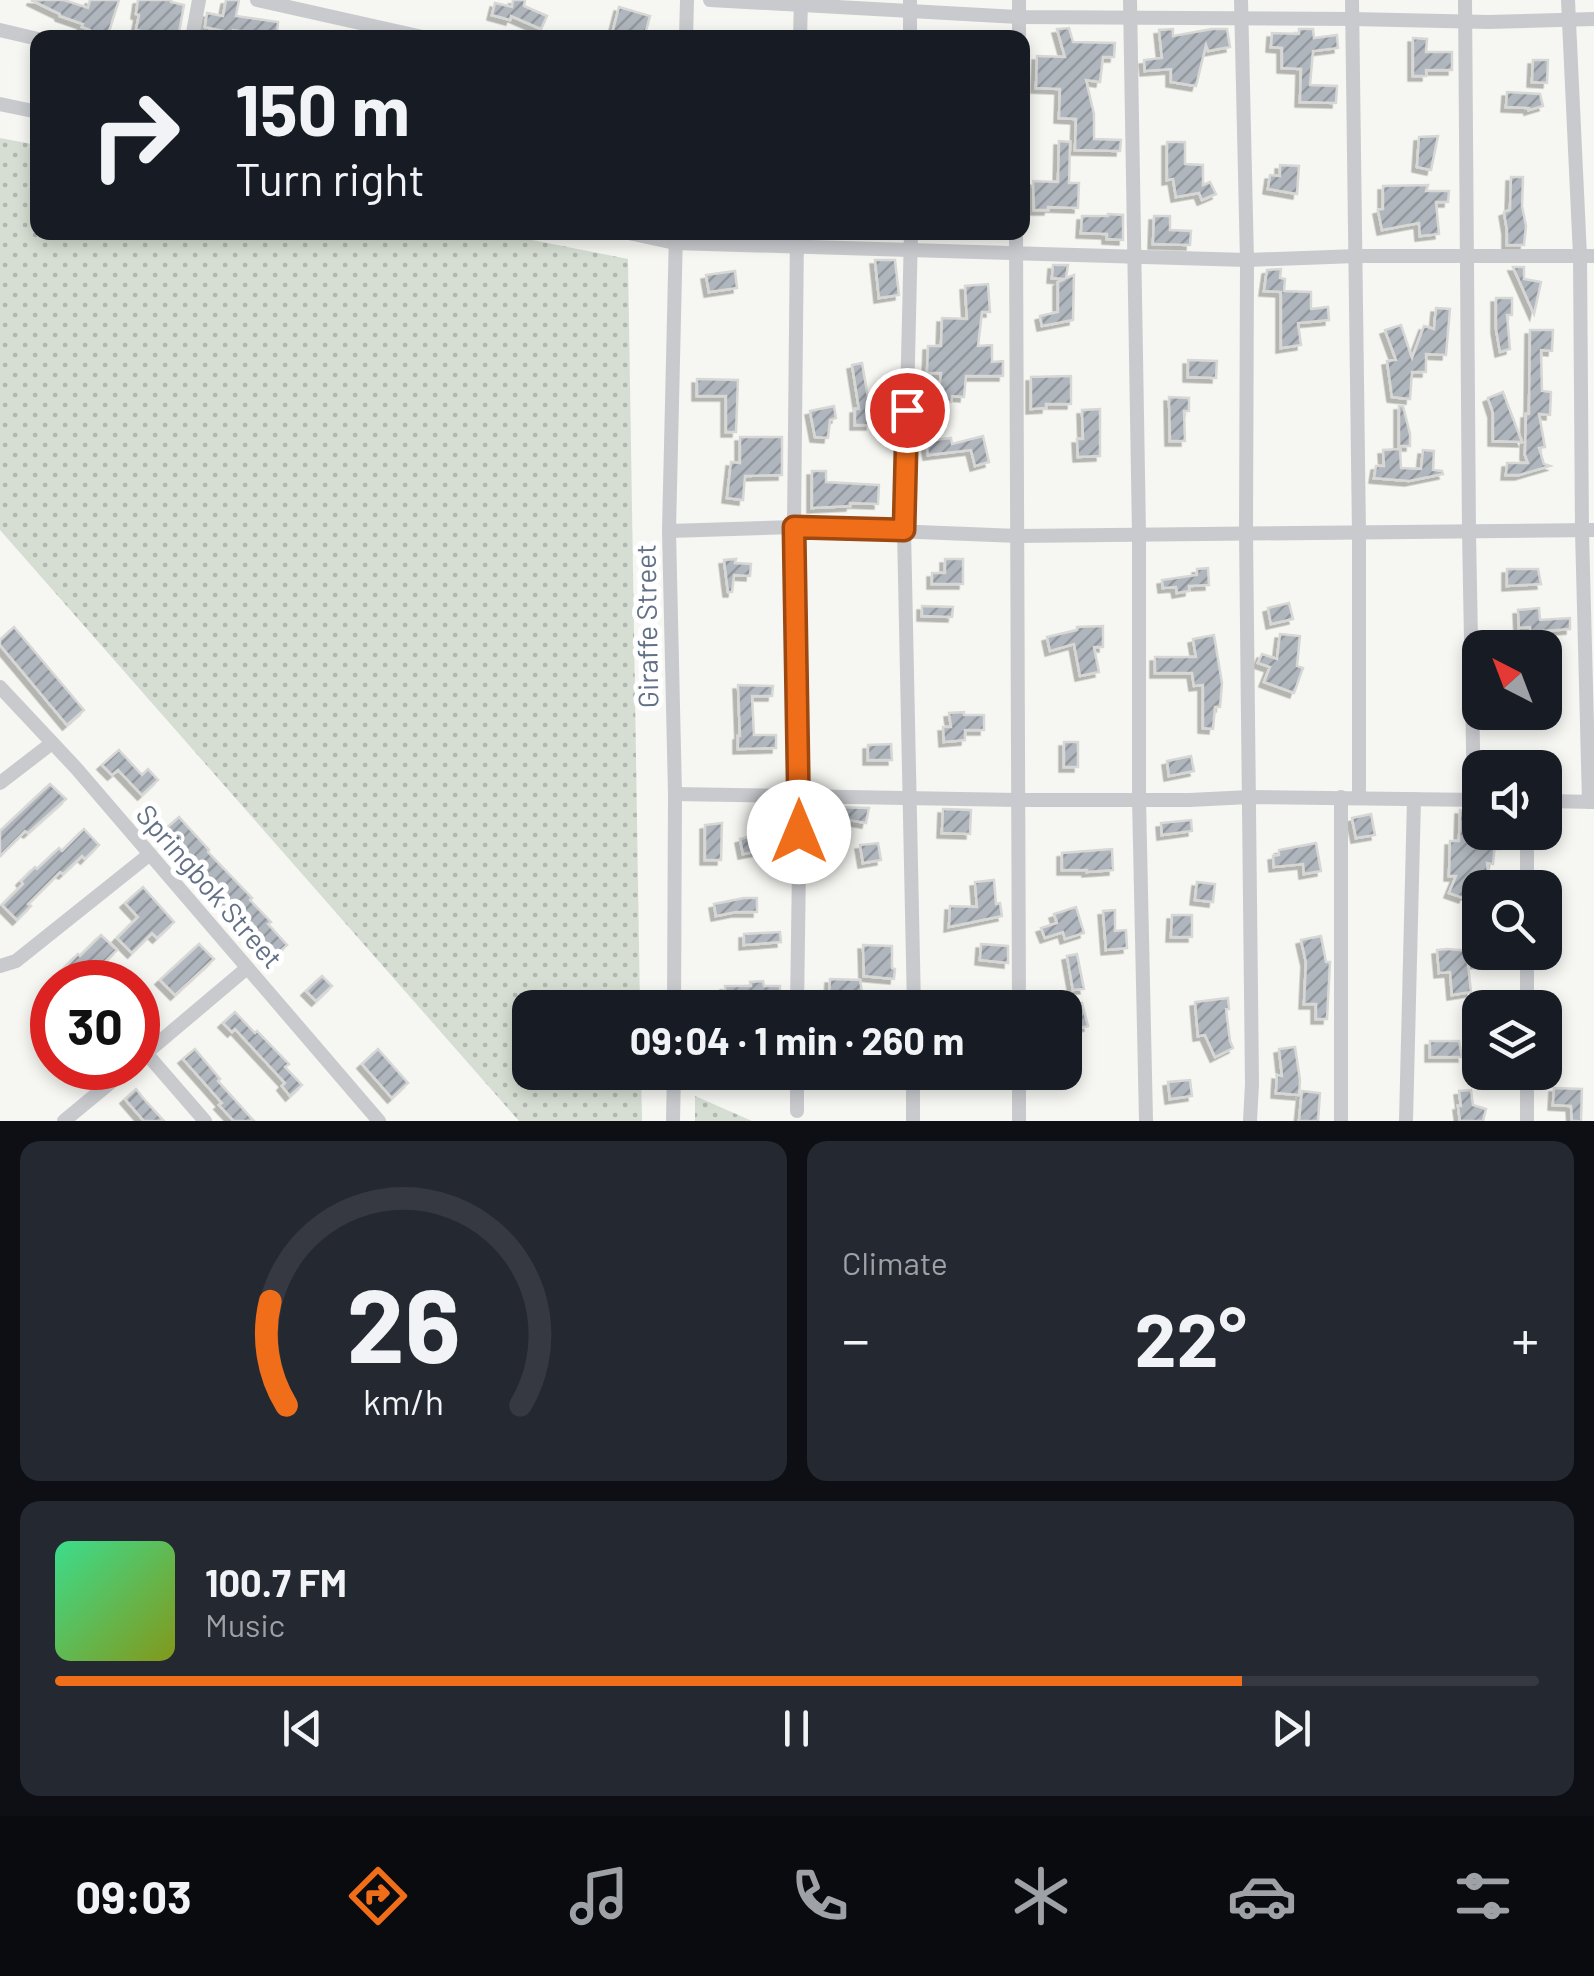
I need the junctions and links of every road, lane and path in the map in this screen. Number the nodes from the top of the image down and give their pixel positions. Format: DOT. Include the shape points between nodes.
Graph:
graph roads {
  1 [pos="199,0"];
  2 [pos="257,0"];
  3 [pos="687,0"];
  4 [pos="710,0"];
  5 [pos="1019,0"];
  6 [pos="1130,0"];
  7 [pos="1241,0"];
  8 [pos="1352,0"];
  9 [pos="1465,0"];
  10 [pos="1568,0"];
  11 [pos="801,3"];
  12 [pos="910,6"];
  13 [pos="1019,17"];
  14 [pos="1130,18"];
  15 [pos="1240,18"];
  16 [pos="1352,18"];
  17 [pos="1465,20"];
  18 [pos="1568,20"];
  19 [pos="1594,20"];
  20 [pos="0,30"];
  21 [pos="193,30"];
  22 [pos="390,30"];
  23 [pos="686,30"];
  24 [pos="800,30"];
  25 [pos="1019,30"];
  26 [pos="30,37"];
  27 [pos="0,104"];
  28 [pos="30,110"];
  29 [pos="676,240"];
  30 [pos="797,240"];
  31 [pos="910,240"];
  32 [pos="1016,240"];
  33 [pos="910,250"];
  34 [pos="1016,252"];
  35 [pos="1468,255"];
  36 [pos="1356,256"];
  37 [pos="1587,256"];
  38 [pos="1134,257"];
  39 [pos="1247,260"];
  40 [pos="794,527"];
  41 [pos="904,530"];
  42 [pos="669,531"];
  43 [pos="1588,531"];
  44 [pos="1246,533"];
  45 [pos="1469,533"];
  46 [pos="1139,534"];
  47 [pos="1359,534"];
  48 [pos="1018,536"];
  49 [pos="0,686"];
  50 [pos="52,743"];
  51 [pos="1476,750"];
  52 [pos="0,783"];
  53 [pos="674,794"];
  54 [pos="800,794"];
  55 [pos="1250,797"];
  56 [pos="911,798"];
  57 [pos="1340,798"];
  58 [pos="1359,798"];
  59 [pos="1138,799"];
  60 [pos="1414,799"];
  61 [pos="1020,800"];
  62 [pos="1462,800"];
  63 [pos="1562,801"];
  64 [pos="1591,802"];
  65 [pos="150,854"];
  66 [pos="0,966"];
  67 [pos="247,968"];
  68 [pos="674,990"];
  69 [pos="797,990"];
  70 [pos="914,990"];
  71 [pos="1019,990"];
  72 [pos="160,1041"];
  73 [pos="160,1075"];
  74 [pos="101,1090"];
  75 [pos="674,1090"];
  76 [pos="797,1090"];
  77 [pos="913,1090"];
  78 [pos="1019,1090"];
  79 [pos="1527,1090"];
  80 [pos="797,1112"];
  81 [pos="64,1121"];
  82 [pos="204,1121"];
  83 [pos="379,1121"];
  84 [pos="673,1121"];
  85 [pos="913,1121"];
  86 [pos="1019,1121"];
  87 [pos="1146,1121"];
  88 [pos="1250,1121"];
  89 [pos="1341,1121"];
  90 [pos="1406,1121"];
  91 [pos="1527,1121"];
  1 -- 21 [label="street"];
  2 -- 22 [label="street"];
  3 -- 23 [label="street"];
  4 -- 11 [label="street"];
  5 -- 13 [label="street"];
  6 -- 14 [label="street"];
  7 -- 15 [label="street"];
  8 -- 16 [label="street"];
  9 -- 17 [label="street"];
  10 -- 18 [label="street"];
  11 -- 12 [label="street"];
  11 -- 24 [label="street"];
  12 -- 13 [label="street"];
  13 -- 14 [label="street"];
  13 -- 25 [label="street"];
  14 -- 15 [label="street"];
  14 -- 38 [label="street"];
  15 -- 16 [label="street"];
  15 -- 39 [label="street"];
  16 -- 17 [label="street"];
  16 -- 36 [label="street"];
  17 -- 18 [label="street"];
  17 -- 35 [label="street"];
  18 -- 19 [label="street"];
  18 -- 37 [label="street"];
  20 -- 26 [label="street"];
  27 -- 28 [label="street"];
  29 -- 42 [label="street, Giraffe Street"];
  30 -- 33 [label="street"];
  30 -- 40 [label="street"];
  31 -- 33 [label="street"];
  32 -- 34 [label="street"];
  33 -- 34 [label="street"];
  33 -- 41 [label="street"];
  34 -- 38 [label="street"];
  34 -- 48 [label="street"];
  35 -- 36 [label="street"];
  35 -- 37 [label="street"];
  35 -- 45 [label="street"];
  36 -- 39 [label="street"];
  36 -- 47 [label="street"];
  37 -- 43 [label="street"];
  38 -- 39 [label="street"];
  38 -- 46 [label="street"];
  39 -- 44 [label="street"];
  40 -- 41 [label="street"];
  40 -- 42 [label="street"];
  40 -- 54 [label="street"];
  41 -- 48 [label="street"];
  41 -- 56 [label="street"];
  42 -- 53 [label="street, Giraffe Street"];
  43 -- 45 [label="street"];
  43 -- 64 [label="street"];
  44 -- 46 [label="street"];
  44 -- 47 [label="street"];
  44 -- 55 [label="street"];
  45 -- 47 [label="street"];
  45 -- 51 [label="street"];
  46 -- 48 [label="street"];
  46 -- 59 [label="street"];
  47 -- 58 [label="street"];
  48 -- 61 [label="street"];
  49 -- 50 [label="street, Springbok Street"];
  50 -- 52 [label="street"];
  50 -- 65 [label="street, Springbok Street"];
  53 -- 54 [label="street"];
  53 -- 68 [label="street, Giraffe Street"];
  54 -- 56 [label="street"];
  54 -- 69 [label="street"];
  55 -- 57 [label="street"];
  55 -- 59 [label="street"];
  55 -- 88 [label="street"];
  56 -- 61 [label="street"];
  56 -- 70 [label="street"];
  57 -- 58 [label="street"];
  57 -- 89 [label="street"];
  58 -- 60 [label="street"];
  59 -- 61 [label="street"];
  59 -- 87 [label="street"];
  60 -- 62 [label="street"];
  60 -- 90 [label="street"];
  61 -- 71 [label="street"];
  63 -- 64 [label="street"];
  65 -- 66 [label="street"];
  65 -- 67 [label="street, Springbok Street"];
  67 -- 72 [label="street"];
  67 -- 83 [label="street, Springbok Street"];
  73 -- 82 [label="street"];
  74 -- 81 [label="street"];
  75 -- 84 [label="street"];
  76 -- 80 [label="street"];
  77 -- 85 [label="street"];
  78 -- 86 [label="street"];
  79 -- 91 [label="street"];
}
